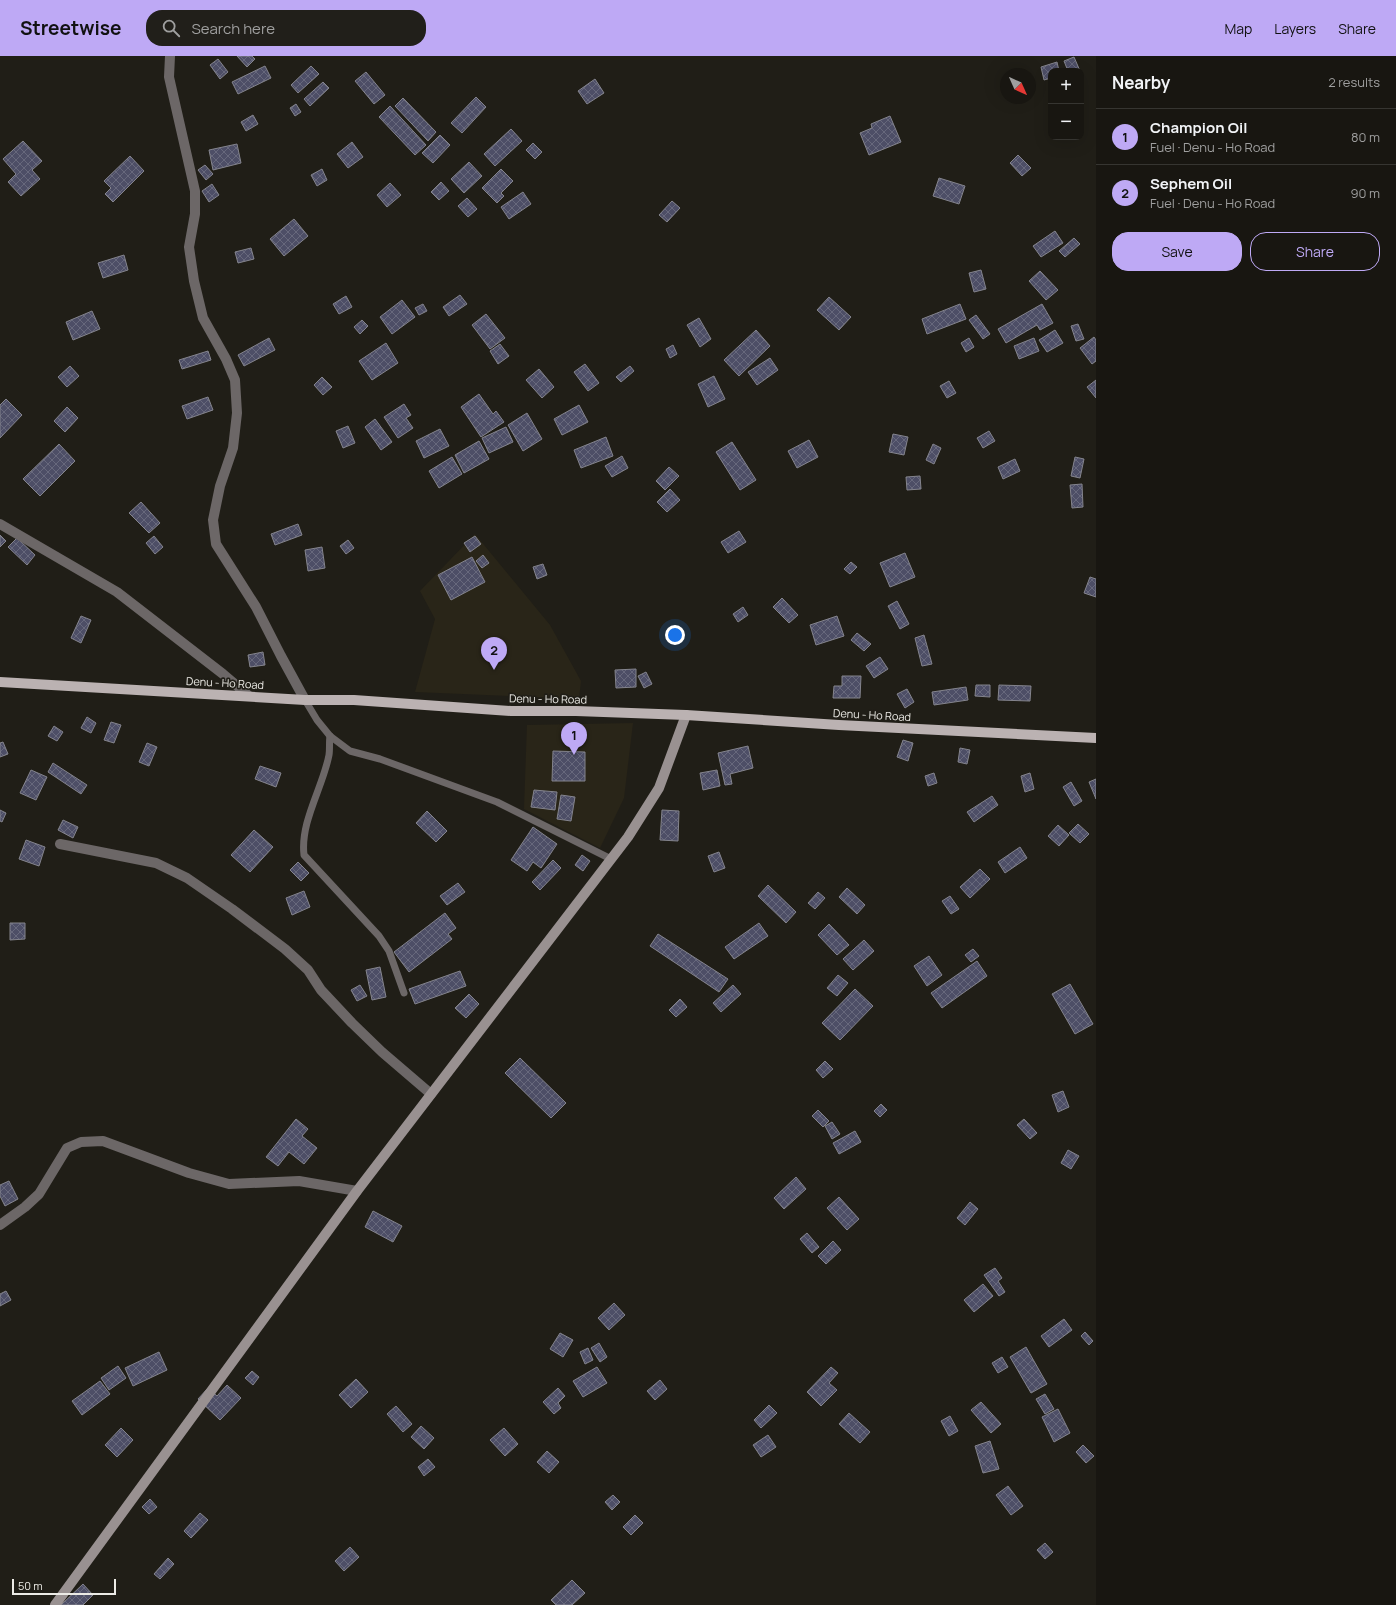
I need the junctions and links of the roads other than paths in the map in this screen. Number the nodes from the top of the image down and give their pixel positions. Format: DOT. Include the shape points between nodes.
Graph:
graph roads {
  1 [pos="170,56"];
  2 [pos="0,524"];
  3 [pos="0,682"];
  4 [pos="249,696"];
  5 [pos="305,700"];
  6 [pos="686,715"];
  7 [pos="330,736"];
  8 [pos="1096,738"];
  9 [pos="60,844"];
  10 [pos="611,859"];
  11 [pos="404,993"];
  12 [pos="431,1094"];
  13 [pos="357,1191"];
  14 [pos="0,1225"];
  15 [pos="55,1605"];
  1 -- 5 [label="street" via="169,77 195,192 195,214 189,247 194,281 203,318 235,380 237,413 232,448 213,520 216,544 256,607"];
  2 -- 4 [label="street" via="117,592"];
  3 -- 4 [label="main road, Denu - Ho Road"];
  4 -- 5 [label="main road, Denu - Ho Road"];
  5 -- 6 [label="main road, Denu - Ho Road" via="354,700 511,711"];
  5 -- 7 [label="lane"];
  6 -- 8 [label="main road, Denu - Ho Road"];
  6 -- 10 [label="street" via="659,788"];
  7 -- 10 [label="lane" via="350,751 380,759 497,802"];
  7 -- 11 [label="lane" via="329,754 306,827 304,855 379,936 389,951"];
  9 -- 12 [label="street" via="156,863 187,878 285,949 308,970 321,990 352,1023"];
  10 -- 12 [label="street"];
  12 -- 13 [label="street"];
  13 -- 14 [label="street" via="298,1181 229,1184 189,1173 103,1141 81,1142 67,1148 40,1194"];
  13 -- 15 [label="street"];
}
